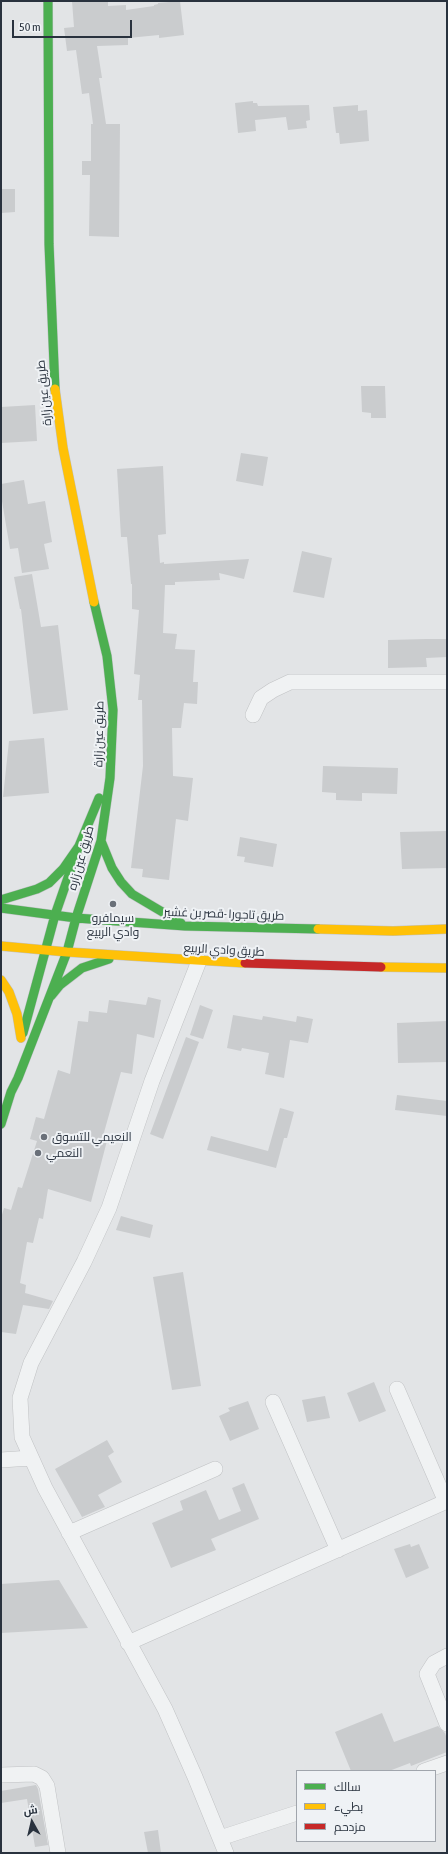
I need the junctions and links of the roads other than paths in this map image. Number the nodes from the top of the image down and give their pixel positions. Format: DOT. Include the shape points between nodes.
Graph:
graph roads {
  1 [pos="48,1"];
  2 [pos="447,682"];
  3 [pos="253,715"];
  4 [pos="110,778"];
  5 [pos="101,841"];
  6 [pos="79,846"];
  7 [pos="1,900"];
  8 [pos="1,908"];
  9 [pos="56,915"];
  10 [pos="76,918"];
  11 [pos="185,926"];
  12 [pos="447,929"];
  13 [pos="1,946"];
  14 [pos="46,950"];
  15 [pos="67,952"];
  16 [pos="129,956"];
  17 [pos="199,961"];
  18 [pos="447,968"];
  19 [pos="1,980"];
  20 [pos="51,996"];
  21 [pos="19,1046"];
  22 [pos="11,1092"];
  23 [pos="1,1124"];
  24 [pos="398,1389"];
  25 [pos="273,1402"];
  26 [pos="31,1458"];
  27 [pos="1,1460"];
  28 [pos="215,1469"];
  29 [pos="446,1502"];
  30 [pos="69,1533"];
  31 [pos="338,1550"];
  32 [pos="128,1643"];
  33 [pos="447,1656"];
  34 [pos="447,1724"];
  35 [pos="447,1763"];
  36 [pos="427,1770"];
  37 [pos="1,1775"];
  38 [pos="296,1813"];
  39 [pos="220,1838"];
  40 [pos="58,1853"];
  41 [pos="226,1853"];
  1 -- 4 [label="main road, طريق عين زارة" via="49,244 53,379 63,448 85,562 107,656 113,710"];
  2 -- 3 [label="street" via="290,682 261,698"];
  4 -- 5 [label="main road, طريق عين زاره"];
  4 -- 6 [label="main road, طريق عين زاره" via="103,785"];
  5 -- 10 [label="main road, طريق عين زاره"];
  5 -- 11 [label="main road" via="112,868 132,894"];
  6 -- 7 [label="main road" via="63,869 49,882 37,889"];
  6 -- 9 [label="main road, طريق عين زاره"];
  8 -- 9 [label="main road, طريق تاجورا -قصر بن غشير"];
  9 -- 10 [label="main road, طريق تاجورا -قصر بن غشير"];
  9 -- 14 [label="main road, طريق عين زاره"];
  10 -- 11 [label="main road, طريق تاجورا -قصر بن غشير"];
  10 -- 15 [label="main road, طريق عين زاره"];
  11 -- 12 [label="main road, طريق تاجورا -قصر بن غشير" via="392,931"];
  13 -- 14 [label="main road, طريق وادي الربيع"];
  14 -- 15 [label="main road, طريق وادي الربيع"];
  14 -- 21 [label="main road"];
  15 -- 16 [label="main road, طريق وادي الربيع"];
  15 -- 20 [label="main road, طريق عين زاره"];
  16 -- 17 [label="main road, طريق وادي الربيع"];
  16 -- 20 [label="main road" via="82,968 60,985"];
  17 -- 18 [label="main road, طريق وادي الربيع"];
  17 -- 26 [label="street" via="152,1081 109,1208 29,1370 20,1398 22,1437"];
  19 -- 21 [label="main road" via="9,992 17,1014"];
  20 -- 22 [label="main road, طريق عين زاره"];
  21 -- 22 [label="main road"];
  22 -- 23 [label="main road"];
  24 -- 29 [label="street"];
  25 -- 31 [label="street"];
  26 -- 27 [label="street"];
  26 -- 30 [label="street"];
  28 -- 30 [label="street"];
  29 -- 31 [label="street"];
  30 -- 32 [label="street"];
  31 -- 32 [label="street"];
  32 -- 39 [label="street" via="165,1710 196,1777"];
  33 -- 34 [label="street" via="434,1663 426,1674"];
  35 -- 36 [label="street"];
  37 -- 40 [label="street" via="34,1774 42,1778 47,1786"];
  38 -- 39 [label="street"];
  39 -- 41 [label="street"];
}
